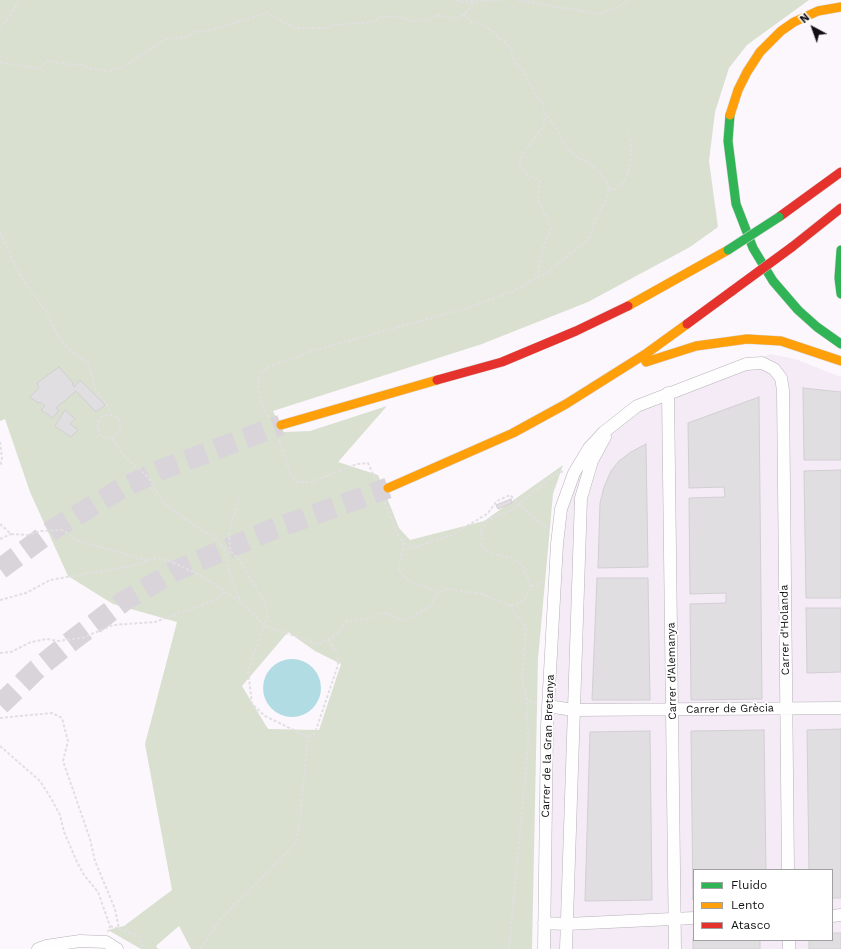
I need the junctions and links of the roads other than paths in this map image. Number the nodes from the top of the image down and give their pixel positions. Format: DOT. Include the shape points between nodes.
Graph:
graph roads {
  1 [pos="841,7"];
  2 [pos="837,17"];
  3 [pos="769,44"];
  4 [pos="841,172"];
  5 [pos="841,208"];
  6 [pos="841,250"];
  7 [pos="841,294"];
  8 [pos="841,344"];
  9 [pos="841,361"];
  10 [pos="617,373"];
  11 [pos="782,390"];
  12 [pos="668,393"];
  13 [pos="612,424"];
  14 [pos="281,425"];
  15 [pos="388,488"];
  16 [pos="558,538"];
  17 [pos="578,544"];
  18 [pos="548,706"];
  19 [pos="786,708"];
  20 [pos="841,708"];
  21 [pos="573,710"];
  22 [pos="672,710"];
  23 [pos="788,869"];
  24 [pos="674,918"];
  25 [pos="693,918"];
  26 [pos="544,923"];
  27 [pos="566,924"];
  28 [pos="38,949"];
  29 [pos="117,949"];
  30 [pos="544,949"];
  31 [pos="566,949"];
  32 [pos="675,949"];
  1 -- 3 [label="highway" via="805,16 781,31"];
  2 -- 3 [label="highway" via="818,19"];
  3 -- 8 [label="highway" via="760,52 747,72 738,90 730,117 729,154 736,204 752,248 773,281 798,310"];
  4 -- 14 [label="highway, bridge" via="728,250 640,300 576,331 502,362"];
  5 -- 10 [label="highway, bridge" via="792,247"];
  6 -- 7 [label="highway"];
  9 -- 10 [label="highway" via="781,342 747,339 696,346"];
  10 -- 15 [label="highway" via="512,433"];
  11 -- 12 [label="street, Carrer de la Gran Bretanya" via="781,378 774,369 762,363 746,364"];
  11 -- 19 [label="street, Carrer d'Holanda"];
  12 -- 13 [label="street, Carrer de la Gran Bretanya" via="637,406"];
  12 -- 22 [label="street, Carrer d'Alemanya"];
  13 -- 16 [label="street, Carrer de la Gran Bretanya" via="589,448 574,473 560,510"];
  13 -- 17 [label="street, Carrer de la Gran Bretanya" via="592,460 584,490"];
  16 -- 17 [label="street"];
  16 -- 18 [label="street, Carrer de la Gran Bretanya"];
  17 -- 21 [label="street, Carrer de la Gran Bretanya"];
  18 -- 21 [label="street, Carrer de Grècia"];
  18 -- 26 [label="street, Carrer de la Gran Bretanya"];
  19 -- 20 [label="street, Carrer de Grècia"];
  19 -- 22 [label="street, Carrer de Grècia"];
  19 -- 23 [label="street, Carrer d'Holanda"];
  21 -- 22 [label="street, Carrer de Grècia"];
  21 -- 27 [label="street, Carrer de la Gran Bretanya"];
  22 -- 24 [label="street, Carrer d'Alemanya"];
  24 -- 25 [label="street"];
  24 -- 27 [label="street"];
  24 -- 32 [label="street, Carrer d'Alemanya"];
  26 -- 27 [label="street"];
  26 -- 30 [label="street, Carrer de la Gran Bretanya"];
  27 -- 31 [label="street, Carrer de la Gran Bretanya"];
  28 -- 29 [label="street" via="80,941 106,942"];
}
